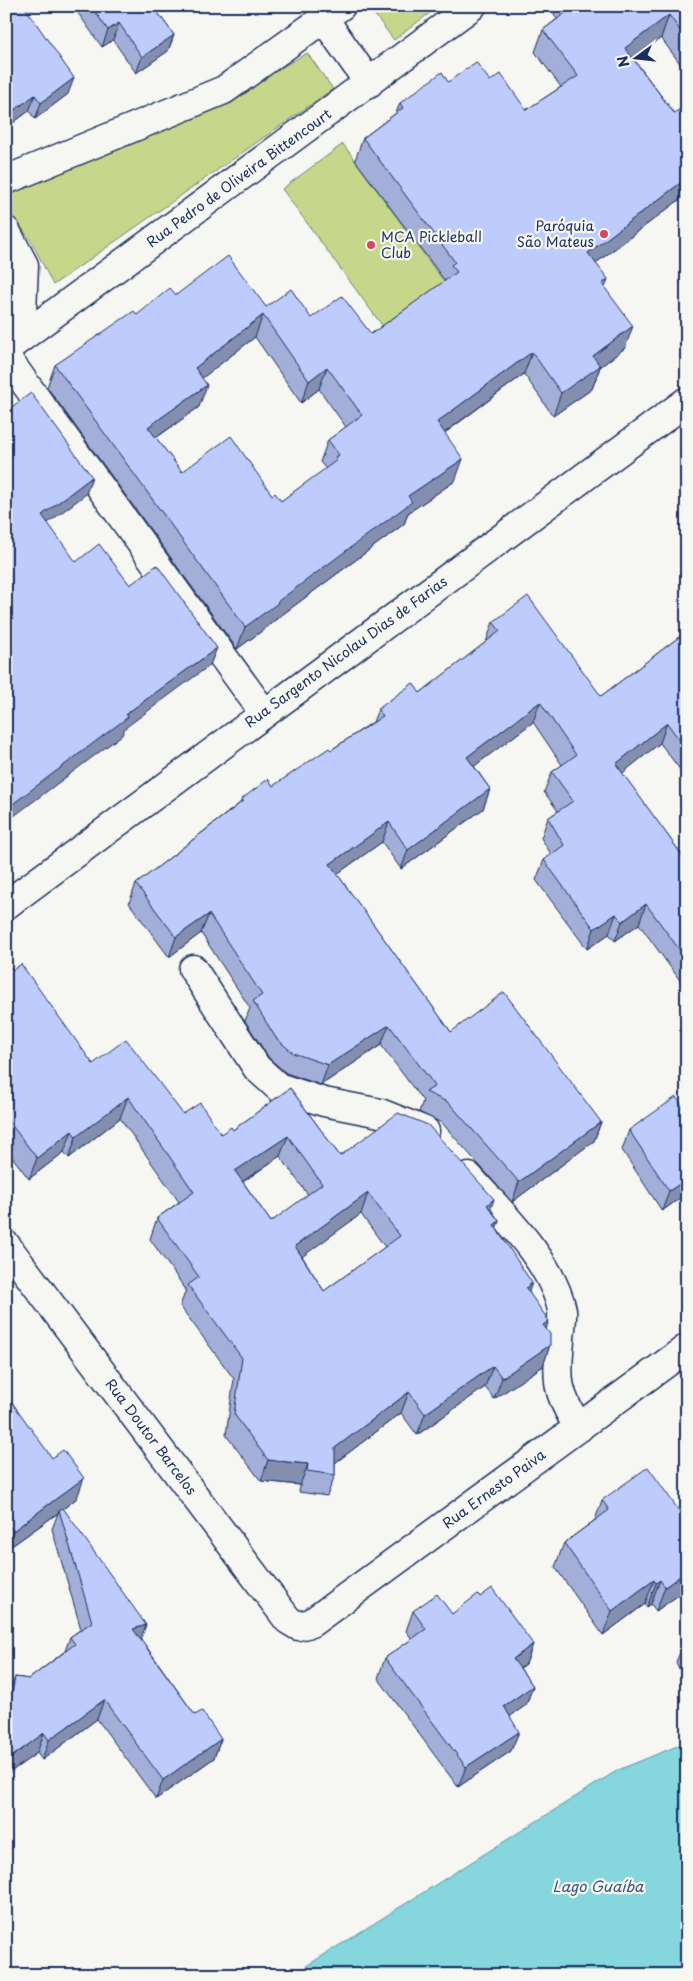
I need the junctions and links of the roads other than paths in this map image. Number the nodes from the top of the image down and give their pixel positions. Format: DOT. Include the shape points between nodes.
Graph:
graph roads {
  1 [pos="472,6"];
  2 [pos="333,12"];
  3 [pos="369,83"];
  4 [pos="6,180"];
  5 [pos="6,232"];
  6 [pos="6,344"];
  7 [pos="6,349"];
  8 [pos="6,357"];
  9 [pos="687,400"];
  10 [pos="264,713"];
  11 [pos="6,904"];
  12 [pos="193,969"];
  13 [pos="6,1245"];
  14 [pos="687,1348"];
  15 [pos="579,1428"];
  16 [pos="298,1626"];
  1 -- 3 [label="street, Rua Pedro de Oliveira Bittencourt"];
  2 -- 3 [label="street"];
  2 -- 4 [label="street" via="224,90"];
  3 -- 7 [label="street, Rua Pedro de Oliveira Bittencourt"];
  5 -- 6 [label="street" via="24,264 22,313"];
  8 -- 10 [label="street"];
  9 -- 10 [label="street, Rua Sargento Nicolau Dias de Farias"];
  10 -- 11 [label="street, Rua Sargento Nicolau Dias de Farias"];
  12 -- 15 [label="street" via="257,1068 278,1087 324,1102 380,1113 430,1133 524,1239 554,1284 562,1312 559,1386 565,1405"];
  13 -- 16 [label="street, Rua Doutor Barcelos" via="288,1620"];
  14 -- 15 [label="street, Rua Ernesto Paiva"];
  15 -- 16 [label="street, Rua Ernesto Paiva" via="311,1623"];
}
